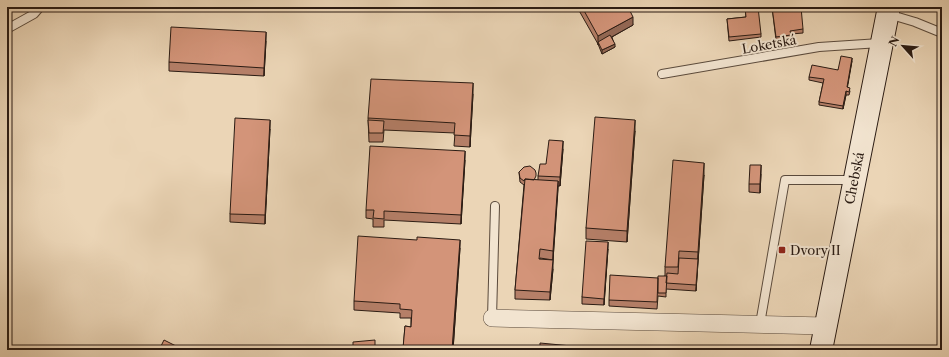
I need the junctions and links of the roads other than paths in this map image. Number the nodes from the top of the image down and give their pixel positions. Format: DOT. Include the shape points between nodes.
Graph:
graph roads {
  1 [pos="40,7"];
  2 [pos="888,10"];
  3 [pos="7,29"];
  4 [pos="942,33"];
  5 [pos="881,43"];
  6 [pos="662,74"];
  7 [pos="854,180"];
  8 [pos="495,206"];
  9 [pos="492,318"];
  10 [pos="760,324"];
  11 [pos="825,326"];
  12 [pos="821,350"];
  1 -- 3 [label="lane" via="34,14"];
  2 -- 4 [label="lane"];
  2 -- 5 [label="street, Chebská"];
  5 -- 6 [label="lane, Loketská" via="819,47"];
  5 -- 7 [label="street, Chebská"];
  7 -- 10 [label="lane" via="785,180"];
  7 -- 11 [label="street, Chebská"];
  8 -- 9 [label="lane"];
  9 -- 10 [label="street"];
  10 -- 11 [label="street"];
  11 -- 12 [label="street, Chebská"];
}
